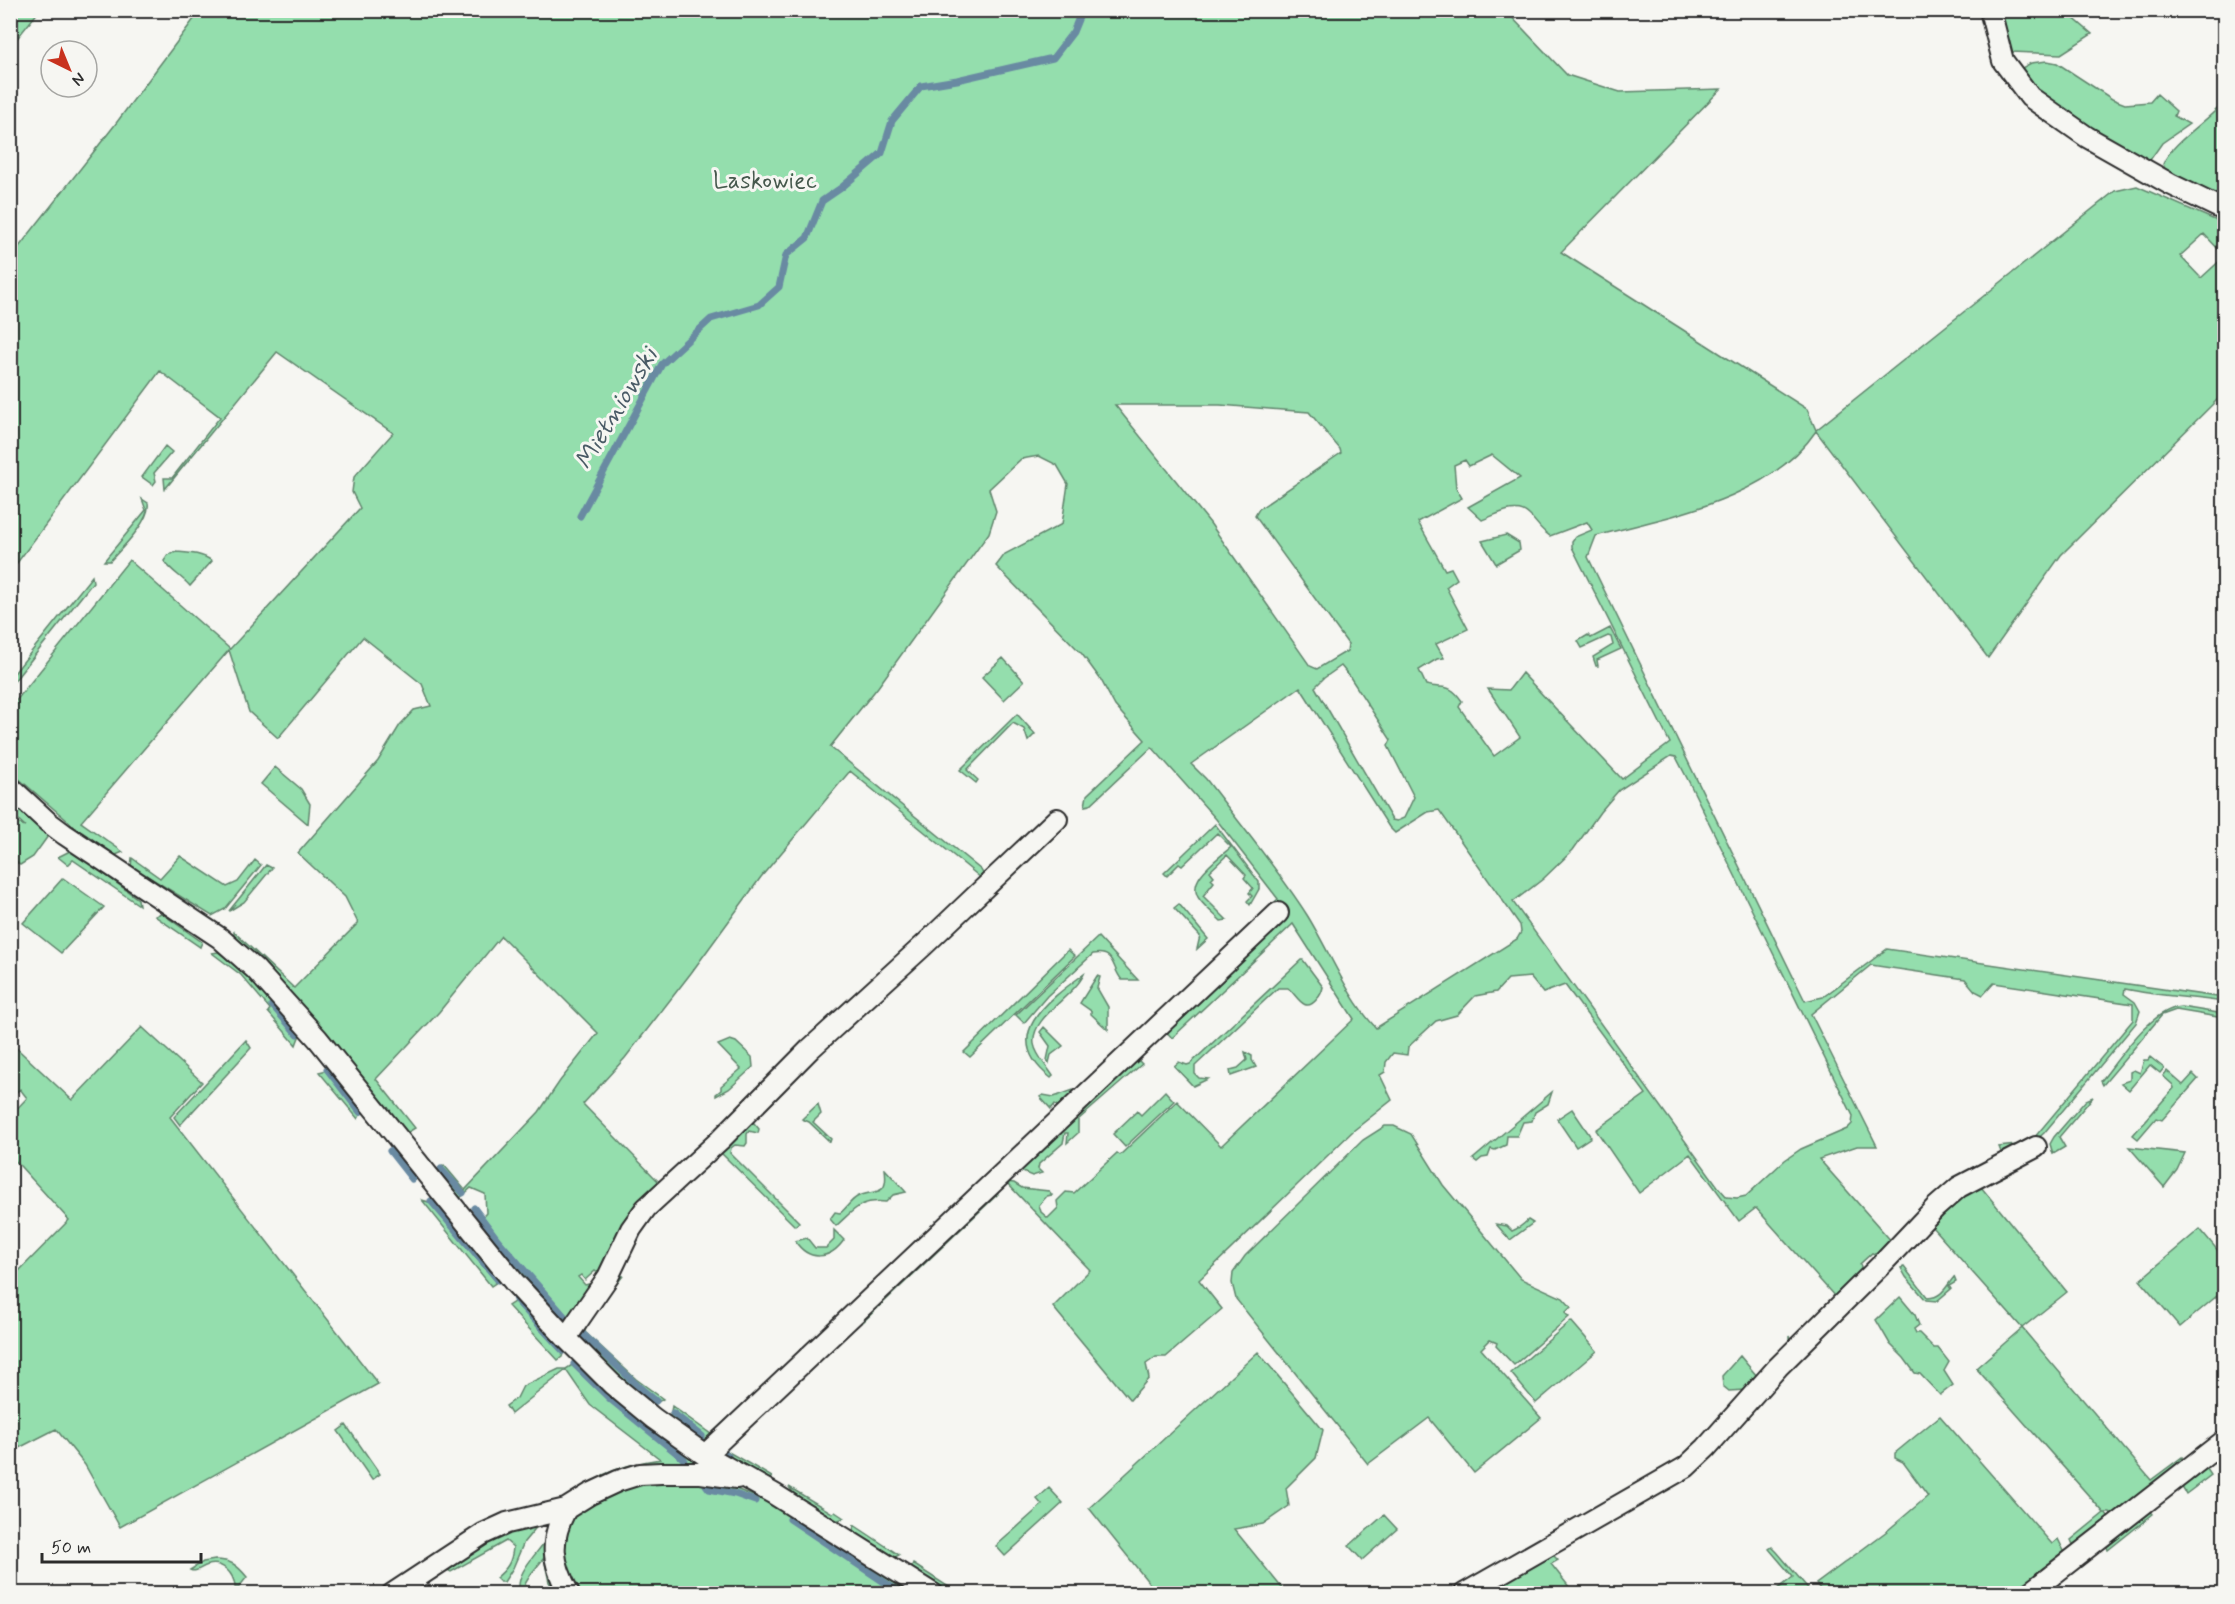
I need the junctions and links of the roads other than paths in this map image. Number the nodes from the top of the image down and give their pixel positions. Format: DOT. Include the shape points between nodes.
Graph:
graph roads {
  1 [pos="1990,10"];
  2 [pos="2224,210"];
  3 [pos="10,787"];
  4 [pos="1057,819"];
  5 [pos="1278,913"];
  6 [pos="2036,1147"];
  7 [pos="566,1338"];
  8 [pos="2224,1441"];
  9 [pos="705,1455"];
  10 [pos="745,1479"];
  11 [pos="566,1509"];
  12 [pos="392,1593"];
  13 [pos="569,1593"];
  14 [pos="933,1593"];
  15 [pos="1464,1593"];
  16 [pos="2028,1593"];
  1 -- 2 [label="street" via="2003,61 2030,97 2087,137"];
  3 -- 7 [label="street" via="64,834 220,938 255,969 318,1039 514,1282"];
  4 -- 7 [label="street" via="646,1208 631,1229 608,1277"];
  5 -- 9 [label="street"];
  6 -- 15 [label="street" via="1959,1187 1935,1208 1778,1366 1686,1467"];
  7 -- 9 [label="street" via="621,1391"];
  8 -- 16 [label="street"];
  9 -- 10 [label="street"];
  10 -- 11 [label="street" via="701,1473 640,1474 590,1494"];
  10 -- 14 [label="street"];
  11 -- 12 [label="street" via="507,1523 483,1534"];
  11 -- 13 [label="street" via="554,1542 556,1562"];
}
